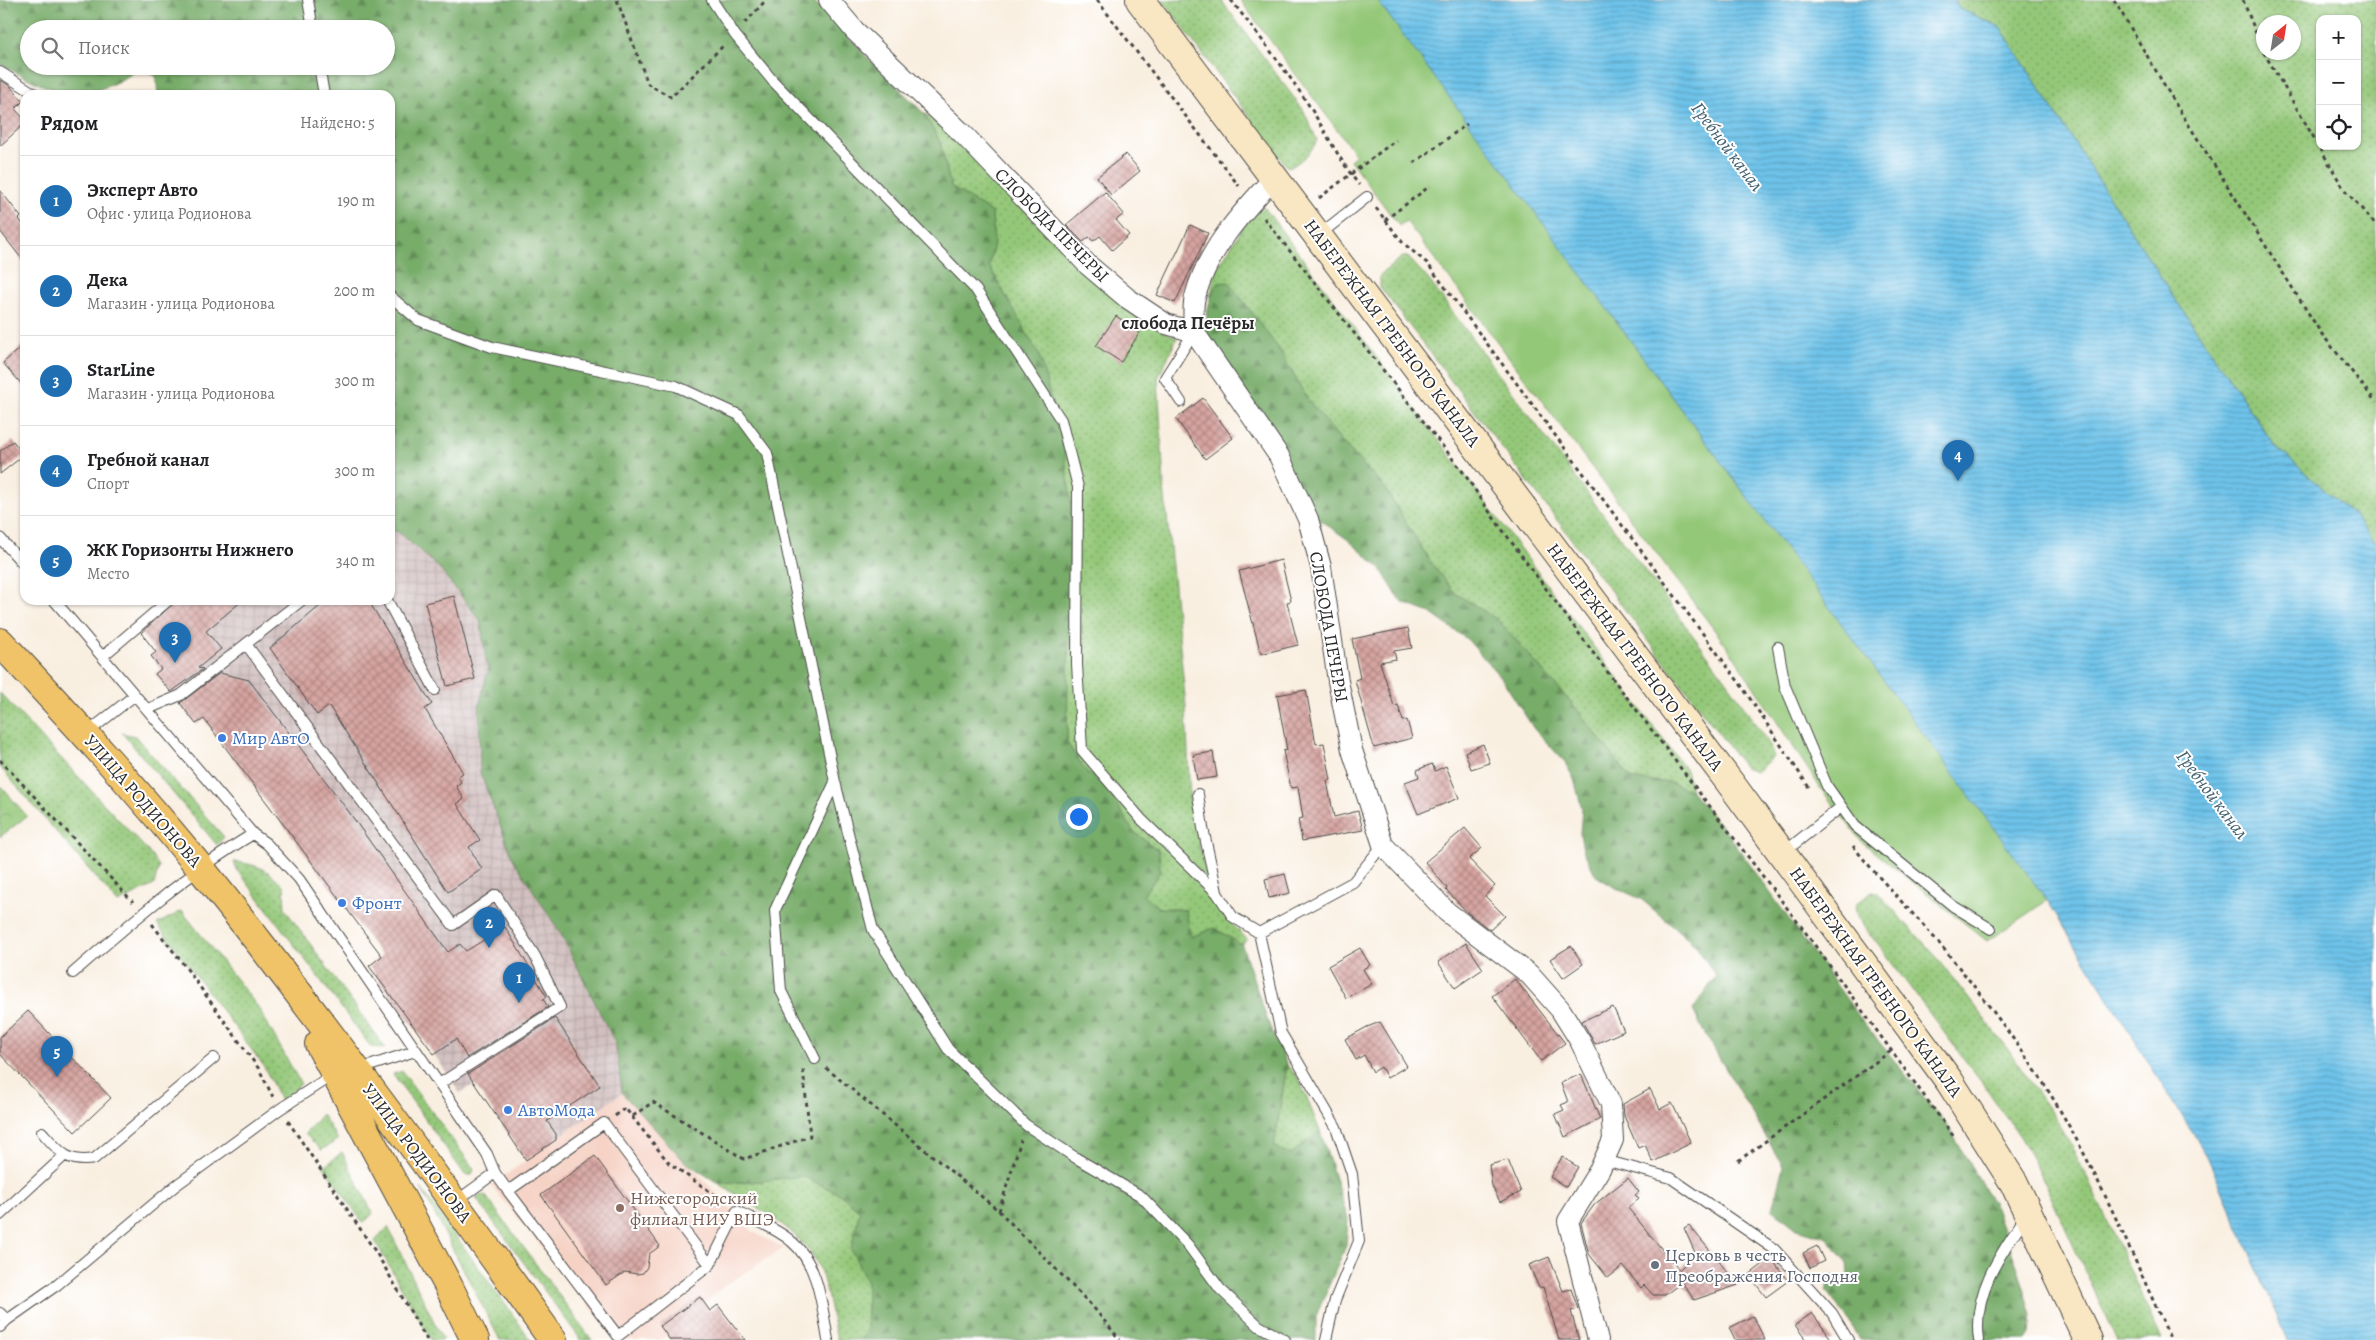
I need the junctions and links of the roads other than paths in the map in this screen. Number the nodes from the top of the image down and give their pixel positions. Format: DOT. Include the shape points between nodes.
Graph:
graph roads {
  1 [pos="308,0"];
  2 [pos="712,0"];
  3 [pos="829,0"];
  4 [pos="1140,0"];
  5 [pos="311,20"];
  6 [pos="0,72"];
  7 [pos="321,75"];
  8 [pos="29,90"];
  9 [pos="323,90"];
  10 [pos="1274,178"];
  11 [pos="1368,197"];
  12 [pos="1318,236"];
  13 [pos="395,300"];
  14 [pos="1194,332"];
  15 [pos="1181,402"];
  16 [pos="0,538"];
  17 [pos="20,560"];
  18 [pos="58,605"];
  19 [pos="163,605"];
  20 [pos="296,605"];
  21 [pos="390,605"];
  22 [pos="0,642"];
  23 [pos="246,644"];
  24 [pos="1778,647"];
  25 [pos="103,656"];
  26 [pos="435,690"];
  27 [pos="135,695"];
  28 [pos="148,709"];
  29 [pos="86,734"];
  30 [pos="835,782"];
  31 [pos="1198,794"];
  32 [pos="1841,807"];
  33 [pos="253,834"];
  34 [pos="1383,845"];
  35 [pos="1782,853"];
  36 [pos="201,868"];
  37 [pos="1217,893"];
  38 [pos="1990,929"];
  39 [pos="1258,933"];
  40 [pos="73,973"];
  41 [pos="416,1051"];
  42 [pos="214,1058"];
  43 [pos="815,1059"];
  44 [pos="345,1072"];
  45 [pos="439,1084"];
  46 [pos="42,1132"];
  47 [pos="64,1156"];
  48 [pos="1604,1160"];
  49 [pos="495,1173"];
  50 [pos="508,1191"];
  51 [pos="454,1202"];
  52 [pos="2028,1212"];
  53 [pos="0,1215"];
  54 [pos="710,1266"];
  55 [pos="2,1320"];
  56 [pos="474,1340"];
  57 [pos="553,1340"];
  58 [pos="828,1340"];
  59 [pos="1285,1340"];
  60 [pos="1326,1340"];
  61 [pos="1598,1340"];
  62 [pos="1848,1340"];
  63 [pos="1979,1340"];
  64 [pos="2088,1340"];
  1 -- 5 [label="lane"];
  2 -- 37 [label="lane" via="734,35 772,80 976,290 1061,420 1078,487 1077,664 1082,750 1141,819"];
  3 -- 14 [label="street, СЛОБОДА ПЕЧЕРЫ" via="855,31 963,134 1088,265 1127,298 1166,324"];
  4 -- 10 [label="street, НАБЕРЕЖНАЯ ГРЕБНОГО КАНАЛА"];
  6 -- 8 [label="lane"];
  7 -- 9 [label="lane"];
  10 -- 12 [label="street, НАБЕРЕЖНАЯ ГРЕБНОГО КАНАЛА"];
  10 -- 14 [label="street" via="1240,214 1207,264 1194,298"];
  11 -- 12 [label="lane"];
  12 -- 35 [label="street, НАБЕРЕЖНАЯ ГРЕБНОГО КАНАЛА"];
  13 -- 30 [label="lane" via="418,320 492,347 676,386 739,415 767,453"];
  14 -- 15 [label="lane" via="1165,378"];
  14 -- 34 [label="street, СЛОБОДА ПЕЧЕРЫ" via="1279,456 1308,519 1320,568 1352,750"];
  16 -- 17 [label="lane"];
  18 -- 25 [label="lane"];
  19 -- 25 [label="lane"];
  20 -- 23 [label="lane"];
  21 -- 26 [label="lane"];
  22 -- 29 [label="main road, УЛИЦА РОДИОНОВА"];
  23 -- 28 [label="lane" via="175,699"];
  23 -- 45 [label="lane" via="453,925 496,895 535,956 560,1007"];
  24 -- 32 [label="lane" via="1785,686 1827,786"];
  25 -- 27 [label="lane"];
  27 -- 28 [label="lane"];
  27 -- 29 [label="lane"];
  28 -- 33 [label="lane"];
  29 -- 36 [label="main road, УЛИЦА РОДИОНОВА"];
  30 -- 43 [label="lane" via="775,910 781,991"];
  30 -- 59 [label="lane" via="873,930 948,1049 1026,1126 1142,1196 1188,1245 1220,1289 1259,1326"];
  31 -- 37 [label="lane"];
  32 -- 35 [label="lane"];
  32 -- 38 [label="lane" via="1862,832 1953,906"];
  33 -- 36 [label="lane"];
  33 -- 41 [label="lane" via="267,844 299,880"];
  34 -- 39 [label="lane" via="1353,882"];
  34 -- 48 [label="street, СЛОБОДА ПЕЧЕРЫ" via="1447,912 1529,974 1560,1009 1611,1104 1613,1140"];
  35 -- 52 [label="street, НАБЕРЕЖНАЯ ГРЕБНОГО КАНАЛА" via="1950,1082 2014,1183"];
  36 -- 40 [label="lane"];
  36 -- 44 [label="main road, УЛИЦА РОДИОНОВА" via="278,968"];
  37 -- 39 [label="lane" via="1233,917"];
  39 -- 60 [label="lane" via="1281,1033 1336,1127 1352,1174 1359,1241 1335,1300"];
  41 -- 44 [label="lane"];
  41 -- 45 [label="lane"];
  42 -- 47 [label="lane" via="94,1159 82,1161"];
  44 -- 51 [label="main road, УЛИЦА РОДИОНОВА"];
  44 -- 55 [label="lane" via="280,1109 175,1186 57,1285"];
  44 -- 56 [label="main road, УЛИЦА РОДИОНОВА"];
  45 -- 49 [label="lane" via="487,1154"];
  46 -- 47 [label="lane"];
  47 -- 53 [label="lane"];
  48 -- 61 [label="street, СЛОБОДА ПЕЧЕРЫ" via="1568,1221"];
  48 -- 62 [label="lane" via="1671,1178 1774,1250 1832,1313"];
  49 -- 50 [label="lane"];
  49 -- 51 [label="lane"];
  50 -- 54 [label="lane" via="604,1123"];
  50 -- 54 [label="lane" via="618,1336"];
  51 -- 57 [label="main road, УЛИЦА РОДИОНОВА"];
  52 -- 63 [label="lane" via="1996,1260 1987,1283 1981,1299 1977,1328"];
  52 -- 64 [label="street, НАБЕРЕЖНАЯ ГРЕБНОГО КАНАЛА"];
  54 -- 58 [label="lane" via="737,1211 791,1241 809,1265 821,1297"];
}
